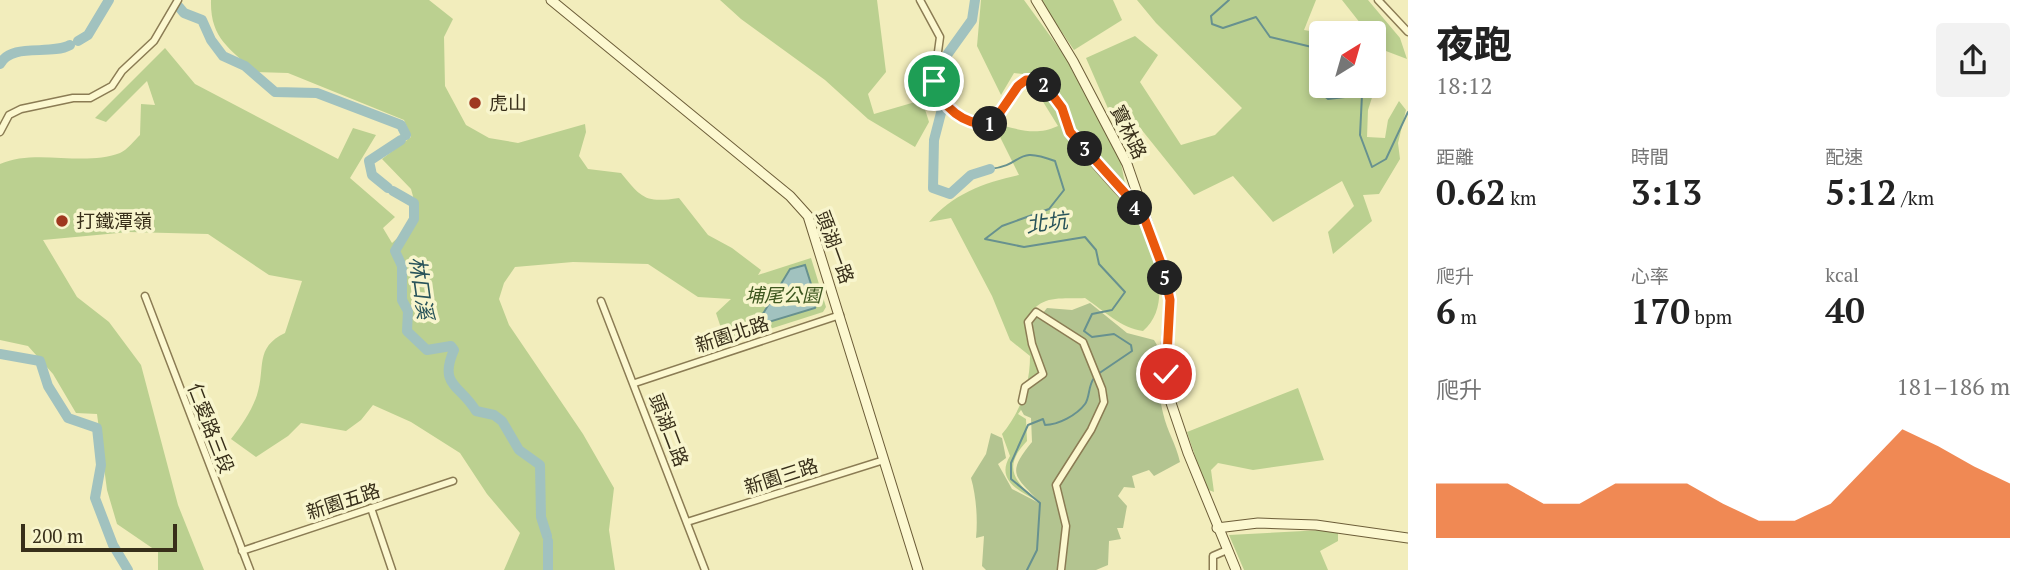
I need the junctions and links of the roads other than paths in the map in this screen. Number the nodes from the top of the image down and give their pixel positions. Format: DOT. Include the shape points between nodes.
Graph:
graph roads {
  1 [pos="178,0"];
  2 [pos="551,0"];
  3 [pos="920,0"];
  4 [pos="1036,0"];
  5 [pos="1378,0"];
  6 [pos="1408,32"];
  7 [pos="0,132"];
  8 [pos="1142,212"];
  9 [pos="145,296"];
  10 [pos="601,302"];
  11 [pos="840,315"];
  12 [pos="635,383"];
  13 [pos="1022,401"];
  14 [pos="884,460"];
  15 [pos="453,481"];
  16 [pos="371,508"];
  17 [pos="687,522"];
  18 [pos="1217,528"];
  19 [pos="1408,538"];
  20 [pos="1227,550"];
  21 [pos="242,551"];
  22 [pos="250,570"];
  23 [pos="392,570"];
  24 [pos="705,570"];
  25 [pos="918,570"];
  26 [pos="1061,570"];
  27 [pos="1213,570"];
  28 [pos="1236,570"];
  1 -- 7 [label="street" via="154,41 102,93 21,109 9,115"];
  2 -- 11 [label="street, 頭湖一路" via="800,205 813,229"];
  3 -- 8 [label="street" via="940,37 934,81 945,105 976,125 992,124 1026,80 1045,85 1062,108 1070,132"];
  4 -- 8 [label="street, 寶林路" via="1122,153"];
  5 -- 6 [label="street"];
  8 -- 18 [label="street, 寶林路" via="1170,300 1165,358 1169,397"];
  9 -- 21 [label="street, 仁愛路三段"];
  10 -- 12 [label="street, 頭湖二路"];
  11 -- 12 [label="street, 新園北路"];
  11 -- 14 [label="street, 頭湖一路"];
  12 -- 17 [label="street, 頭湖二路"];
  13 -- 26 [label="street" via="1025,387 1043,373 1028,322 1036,312 1083,342 1102,389 1101,409 1056,485 1066,526"];
  14 -- 17 [label="street, 新園三路"];
  14 -- 25 [label="street, 頭湖一路"];
  15 -- 16 [label="street, 新園五路"];
  16 -- 21 [label="street, 新園五路"];
  16 -- 23 [label="street"];
  17 -- 24 [label="street, 頭湖二路"];
  18 -- 19 [label="street" via="1258,523 1316,525"];
  18 -- 20 [label="street, 寶林路"];
  20 -- 27 [label="street" via="1213,556"];
  20 -- 28 [label="street, 寶林路"];
  21 -- 22 [label="street, 仁愛路三段"];
}
